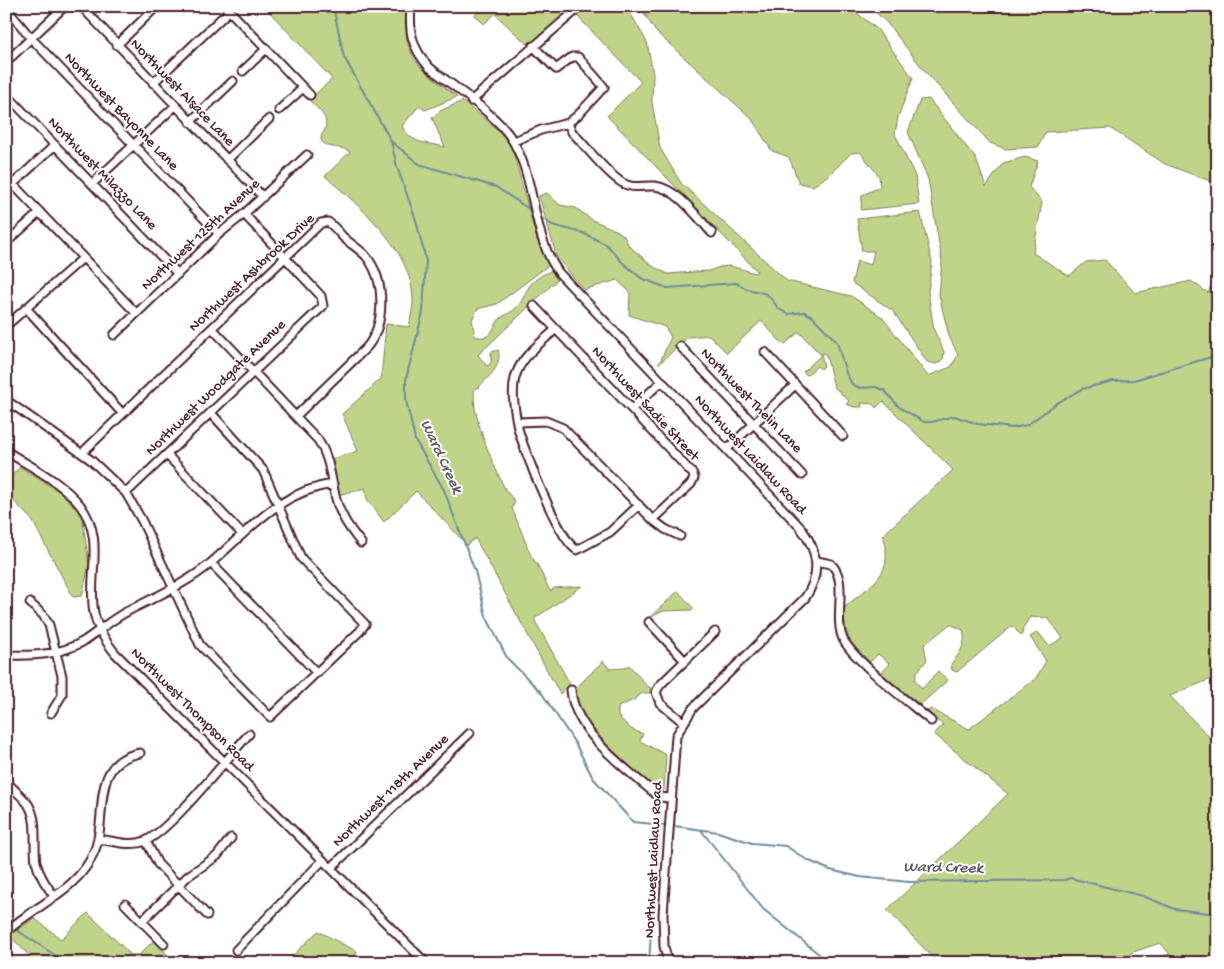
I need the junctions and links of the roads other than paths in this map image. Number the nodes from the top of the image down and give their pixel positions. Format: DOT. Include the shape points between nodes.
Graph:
graph roads {
  1 [pos="65,6"];
  2 [pos="81,6"];
  3 [pos="157,6"];
  4 [pos="411,6"];
  5 [pos="580,6"];
  6 [pos="6,8"];
  7 [pos="227,8"];
  8 [pos="31,38"];
  9 [pos="117,45"];
  10 [pos="533,46"];
  11 [pos="266,49"];
  12 [pos="6,62"];
  13 [pos="243,71"];
  14 [pos="233,81"];
  15 [pos="153,83"];
  16 [pos="303,88"];
  17 [pos="6,94"];
  18 [pos="310,94"];
  19 [pos="471,101"];
  20 [pos="175,106"];
  21 [pos="279,110"];
  22 [pos="270,119"];
  23 [pos="190,122"];
  24 [pos="568,123"];
  25 [pos="514,141"];
  26 [pos="55,145"];
  27 [pos="134,146"];
  28 [pos="307,155"];
  29 [pos="227,160"];
  30 [pos="6,177"];
  31 [pos="13,184"];
  32 [pos="92,184"];
  33 [pos="262,197"];
  34 [pos="40,212"];
  35 [pos="244,214"];
  36 [pos="712,232"];
  37 [pos="219,234"];
  38 [pos="6,243"];
  39 [pos="84,258"];
  40 [pos="285,258"];
  41 [pos="178,274"];
  42 [pos="534,306"];
  43 [pos="26,308"];
  44 [pos="136,313"];
  45 [pos="6,326"];
  46 [pos="212,328"];
  47 [pos="556,329"];
  48 [pos="114,335"];
  49 [pos="680,346"];
  50 [pos="765,352"];
  51 [pos="254,371"];
  52 [pos="662,381"];
  53 [pos="795,384"];
  54 [pos="6,400"];
  55 [pos="632,409"];
  56 [pos="122,413"];
  57 [pos="211,413"];
  58 [pos="297,415"];
  59 [pos="517,422"];
  60 [pos="754,424"];
  61 [pos="843,436"];
  62 [pos="727,449"];
  63 [pos="6,451"];
  64 [pos="82,453"];
  65 [pos="167,455"];
  66 [pos="802,475"];
  67 [pos="333,484"];
  68 [pos="126,493"];
  69 [pos="277,505"];
  70 [pos="639,506"];
  71 [pos="653,520"];
  72 [pos="242,533"];
  73 [pos="680,536"];
  74 [pos="361,543"];
  75 [pos="817,561"];
  76 [pos="211,563"];
  77 [pos="173,589"];
  78 [pos="30,603"];
  79 [pos="649,622"];
  80 [pos="100,630"];
  81 [pos="715,632"];
  82 [pos="56,652"];
  83 [pos="6,655"];
  84 [pos="686,661"];
  85 [pos="317,673"];
  86 [pos="571,690"];
  87 [pos="51,713"];
  88 [pos="931,721"];
  89 [pos="683,722"];
  90 [pos="470,733"];
  91 [pos="250,734"];
  92 [pos="140,753"];
  93 [pos="225,762"];
  94 [pos="6,781"];
  95 [pos="670,798"];
  96 [pos="231,838"];
  97 [pos="99,839"];
  98 [pos="146,841"];
  99 [pos="323,860"];
  100 [pos="331,868"];
  101 [pos="179,885"];
  102 [pos="54,896"];
  103 [pos="125,904"];
  104 [pos="207,914"];
  105 [pos="142,921"];
  106 [pos="6,932"];
  107 [pos="164,944"];
  108 [pos="236,950"];
  109 [pos="426,963"];
  110 [pos="668,963"];
  1 -- 8 [label="street"];
  2 -- 9 [label="street, Northwest Alsace Lane"];
  3 -- 9 [label="street"];
  4 -- 19 [label="street, Northwest Laidlaw Road" via="411,37 419,56"];
  5 -- 10 [label="street"];
  6 -- 8 [label="street, Northwest Bayonne Lane"];
  7 -- 11 [label="street"];
  7 -- 15 [label="street"];
  8 -- 12 [label="street"];
  8 -- 27 [label="street, Northwest Bayonne Lane"];
  9 -- 15 [label="street, Northwest Alsace Lane"];
  10 -- 19 [label="street"];
  10 -- 24 [label="street" via="556,69 572,57 578,57 604,87"];
  11 -- 13 [label="street"];
  11 -- 16 [label="street"];
  14 -- 23 [label="street"];
  15 -- 20 [label="street, Northwest Alsace Lane"];
  16 -- 18 [label="street"];
  16 -- 21 [label="street"];
  17 -- 26 [label="street, Northwest Milazzo Lane"];
  19 -- 25 [label="street, Northwest Laidlaw Road" via="502,126"];
  20 -- 23 [label="street, Northwest Alsace Lane"];
  20 -- 27 [label="street"];
  22 -- 29 [label="street"];
  23 -- 29 [label="street, Northwest Alsace Lane"];
  24 -- 25 [label="street"];
  24 -- 36 [label="street" via="572,132 621,182 631,187 664,188"];
  25 -- 52 [label="street, Northwest Laidlaw Road" via="551,261"];
  26 -- 31 [label="street"];
  26 -- 32 [label="street, Northwest Milazzo Lane"];
  27 -- 32 [label="street"];
  27 -- 37 [label="street, Northwest Bayonne Lane"];
  28 -- 33 [label="street, Northwest 125th Avenue"];
  29 -- 33 [label="street, Northwest Alsace Lane"];
  30 -- 31 [label="street"];
  31 -- 34 [label="street"];
  32 -- 41 [label="street, Northwest Milazzo Lane"];
  33 -- 35 [label="street, Northwest 125th Avenue"];
  34 -- 38 [label="street"];
  34 -- 39 [label="street"];
  35 -- 37 [label="street, Northwest 125th Avenue"];
  35 -- 40 [label="street"];
  37 -- 41 [label="street, Northwest 125th Avenue"];
  39 -- 43 [label="street"];
  39 -- 44 [label="street"];
  40 -- 46 [label="street, Northwest Ashbrook Drive"];
  40 -- 51 [label="street, Northwest Woodgate Avenue" via="324,302"];
  40 -- 58 [label="street, Northwest Ashbrook Drive" via="321,223 330,223 368,260 377,280 379,296 379,324 374,339"];
  41 -- 44 [label="street, Northwest 125th Avenue"];
  42 -- 47 [label="street, Northwest Sadie Street"];
  43 -- 45 [label="street"];
  43 -- 56 [label="street"];
  44 -- 48 [label="street, Northwest 125th Avenue"];
  46 -- 51 [label="street"];
  46 -- 56 [label="street, Northwest Ashbrook Drive"];
  47 -- 55 [label="street, Northwest Sadie Street"];
  47 -- 59 [label="street" via="526,357 518,371 514,386"];
  49 -- 60 [label="street, Northwest Thelin Lane"];
  50 -- 53 [label="street"];
  51 -- 57 [label="street, Northwest Woodgate Avenue"];
  51 -- 58 [label="street"];
  52 -- 55 [label="street"];
  52 -- 62 [label="street, Northwest Laidlaw Road"];
  53 -- 60 [label="street"];
  53 -- 61 [label="street"];
  54 -- 64 [label="street"];
  55 -- 71 [label="street, Northwest Sadie Street" via="694,478"];
  56 -- 64 [label="street, Northwest Ashbrook Drive"];
  57 -- 65 [label="street, Northwest Woodgate Avenue"];
  57 -- 69 [label="street" via="260,465"];
  58 -- 67 [label="street" via="323,447"];
  59 -- 70 [label="street" via="546,421 563,428"];
  59 -- 70 [label="street" via="549,508 570,546 580,549 610,532"];
  60 -- 62 [label="street"];
  60 -- 66 [label="street, Northwest Thelin Lane"];
  62 -- 75 [label="street, Northwest Laidlaw Road" via="800,527"];
  63 -- 80 [label="street, Northwest Thompson Road" via="62,488 86,514 95,538 92,601"];
  64 -- 68 [label="street"];
  65 -- 68 [label="street, Northwest Woodgate Avenue"];
  65 -- 72 [label="street"];
  67 -- 69 [label="street" via="305,490"];
  67 -- 74 [label="street" via="342,516"];
  68 -- 77 [label="street"];
  69 -- 72 [label="street"];
  69 -- 85 [label="street" via="302,558 365,626"];
  70 -- 71 [label="street"];
  71 -- 73 [label="street"];
  72 -- 76 [label="street"];
  75 -- 88 [label="street" via="831,564 838,574 839,623 848,647"];
  75 -- 89 [label="street, Northwest Laidlaw Road" via="816,578 805,598 700,700"];
  76 -- 77 [label="street"];
  76 -- 85 [label="street"];
  77 -- 80 [label="street" via="128,611"];
  77 -- 85 [label="street" via="200,645 270,717"];
  78 -- 82 [label="street" via="43,615"];
  79 -- 84 [label="street"];
  80 -- 82 [label="street"];
  80 -- 93 [label="street, Northwest Thompson Road" via="115,653"];
  81 -- 84 [label="street"];
  82 -- 83 [label="street" via="34,656"];
  82 -- 87 [label="street" via="63,689"];
  84 -- 89 [label="street" via="660,685 656,696"];
  86 -- 95 [label="street" via="584,724 602,747 660,797"];
  89 -- 95 [label="street, Northwest Laidlaw Road" via="674,741"];
  90 -- 100 [label="street, Northwest 118th Avenue"];
  91 -- 93 [label="street"];
  92 -- 97 [label="street" via="126,756 107,777 102,795"];
  93 -- 98 [label="street" via="166,826"];
  93 -- 99 [label="street, Northwest Thompson Road"];
  94 -- 102 [label="street" via="31,811 37,866"];
  95 -- 110 [label="street, Northwest Laidlaw Road" via="663,933"];
  96 -- 101 [label="street" via="217,856"];
  97 -- 98 [label="street" via="123,843"];
  97 -- 102 [label="street" via="84,871"];
  98 -- 101 [label="street" via="158,864"];
  99 -- 100 [label="street, Northwest Thompson Road"];
  99 -- 108 [label="street"];
  100 -- 109 [label="street, Northwest Thompson Road"];
  101 -- 104 [label="street"];
  101 -- 105 [label="street"];
  102 -- 106 [label="street"];
  103 -- 105 [label="street"];
  105 -- 107 [label="street"];
}
